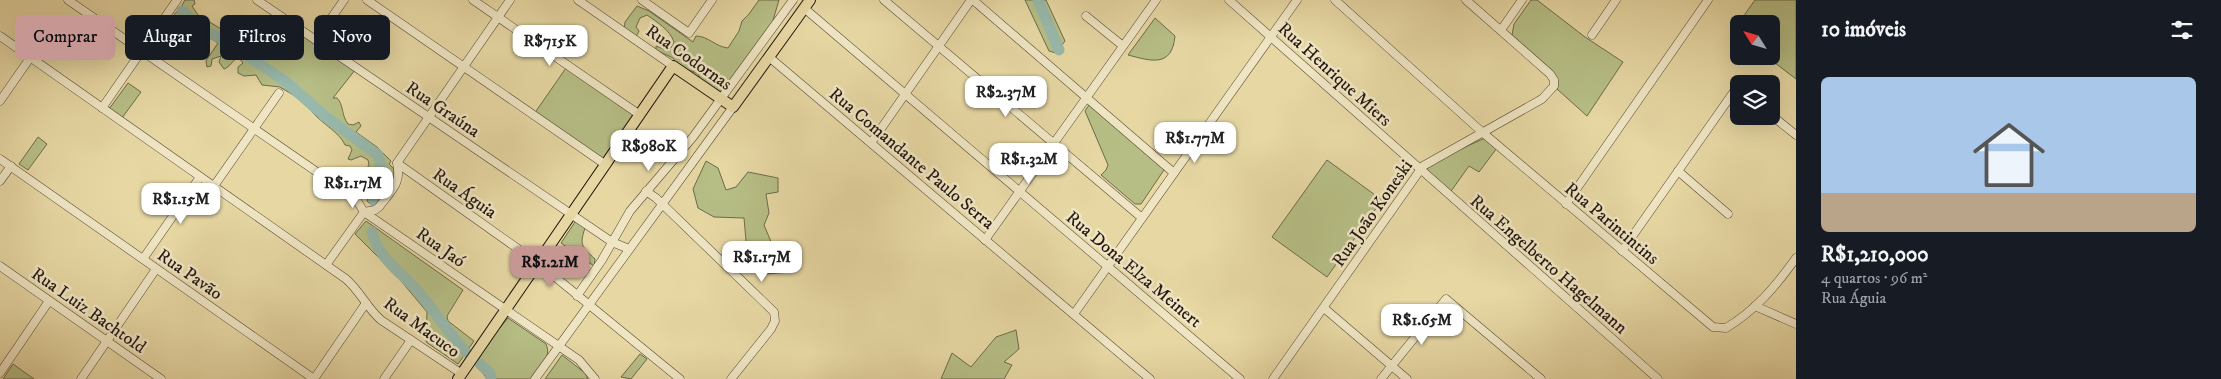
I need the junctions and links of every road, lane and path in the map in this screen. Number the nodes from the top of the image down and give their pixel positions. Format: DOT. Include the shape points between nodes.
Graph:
graph roads {
  1 [pos="68,0"];
  2 [pos="178,0"];
  3 [pos="257,0"];
  4 [pos="344,0"];
  5 [pos="367,0"];
  6 [pos="473,0"];
  7 [pos="510,0"];
  8 [pos="578,0"];
  9 [pos="642,0"];
  10 [pos="712,0"];
  11 [pos="792,0"];
  12 [pos="884,0"];
  13 [pos="972,0"];
  14 [pos="1156,0"];
  15 [pos="1229,0"];
  16 [pos="1297,0"];
  17 [pos="1334,0"];
  18 [pos="1466,0"];
  19 [pos="1522,0"];
  20 [pos="1616,0"];
  21 [pos="1708,0"];
  22 [pos="807,4"];
  23 [pos="167,15"];
  24 [pos="334,15"];
  25 [pos="1086,16"];
  26 [pos="498,17"];
  27 [pos="1501,30"];
  28 [pos="1592,35"];
  29 [pos="0,36"];
  30 [pos="1271,37"];
  31 [pos="125,39"];
  32 [pos="314,39"];
  33 [pos="939,46"];
  34 [pos="1123,46"];
  35 [pos="15,47"];
  36 [pos="769,57"];
  37 [pos="29,60"];
  38 [pos="33,60"];
  39 [pos="136,60"];
  40 [pos="155,60"];
  41 [pos="345,60"];
  42 [pos="673,66"];
  43 [pos="464,67"];
  44 [pos="279,93"];
  45 [pos="905,94"];
  46 [pos="1086,97"];
  47 [pos="721,99"];
  48 [pos="1730,100"];
  49 [pos="0,101"];
  50 [pos="733,107"];
  51 [pos="102,108"];
  52 [pos="640,115"];
  53 [pos="429,117"];
  54 [pos="1780,122"];
  55 [pos="254,129"];
  56 [pos="1482,132"];
  57 [pos="1796,135"];
  58 [pos="870,143"];
  59 [pos="1054,143"];
  60 [pos="0,159"];
  61 [pos="397,163"];
  62 [pos="606,164"];
  63 [pos="10,166"];
  64 [pos="1421,171"];
  65 [pos="1678,171"];
  66 [pos="1174,173"];
  67 [pos="200,177"];
  68 [pos="0,181"];
  69 [pos="214,186"];
  70 [pos="646,191"];
  71 [pos="1020,191"];
  72 [pos="662,204"];
  73 [pos="1566,204"];
  74 [pos="364,212"];
  75 [pos="571,214"];
  76 [pos="1728,214"];
  77 [pos="1142,218"];
  78 [pos="985,240"];
  79 [pos="612,242"];
  80 [pos="629,249"];
  81 [pos="1622,252"];
  82 [pos="1796,258"];
  83 [pos="143,259"];
  84 [pos="538,263"];
  85 [pos="326,265"];
  86 [pos="0,266"];
  87 [pos="1108,266"];
  88 [pos="156,269"];
  89 [pos="577,296"];
  90 [pos="50,301"];
  91 [pos="366,303"];
  92 [pos="588,305"];
  93 [pos="1755,306"];
  94 [pos="1324,308"];
  95 [pos="505,310"];
  96 [pos="1074,314"];
  97 [pos="1796,324"];
  98 [pos="411,340"];
  99 [pos="107,341"];
  100 [pos="558,346"];
  101 [pos="1392,366"];
  102 [pos="0,373"];
  103 [pos="460,376"];
  104 [pos="81,379"];
  105 [pos="161,379"];
  106 [pos="314,379"];
  107 [pos="384,379"];
  108 [pos="535,379"];
  109 [pos="594,379"];
  110 [pos="680,379"];
  111 [pos="731,379"];
  112 [pos="1150,379"];
  113 [pos="1240,379"];
  114 [pos="1273,379"];
  115 [pos="1381,379"];
  116 [pos="1407,379"];
  117 [pos="1541,379"];
  118 [pos="1658,379"];
  1 -- 31 [label="street, Rua Jaó"];
  2 -- 23 [label="street"];
  3 -- 32 [label="street, Rua Graúna"];
  4 -- 24 [label="street"];
  5 -- 43 [label="street"];
  6 -- 26 [label="street"];
  7 -- 26 [label="street"];
  8 -- 42 [label="street, Rua Codornas"];
  9 -- 10 [label="street" via="689,33"];
  11 -- 47 [label="street"];
  12 -- 33 [label="street"];
  13 -- 33 [label="street"];
  13 -- 46 [label="street"];
  14 -- 34 [label="street"];
  15 -- 30 [label="street, Rua Henrique Miers"];
  16 -- 30 [label="street"];
  17 -- 56 [label="street, Rua Parintintins"];
  18 -- 27 [label="street"];
  19 -- 27 [label="street"];
  20 -- 28 [label="street"];
  21 -- 73 [label="street"];
  22 -- 36 [label="main road"];
  22 -- 45 [label="street, Rua Dona Elza Meinert"];
  25 -- 34 [label="street"];
  26 -- 43 [label="street"];
  26 -- 52 [label="street"];
  27 -- 56 [label="street, Rua João Koneski" via="1553,77 1554,86 1542,99"];
  29 -- 35 [label="street, Rua Macuco"];
  30 -- 64 [label="street, Rua Henrique Miers"];
  30 -- 66 [label="street"];
  33 -- 45 [label="street"];
  33 -- 59 [label="street"];
  34 -- 46 [label="street"];
  36 -- 50 [label="main road"];
  36 -- 58 [label="street, Rua Comandante Paulo Serra"];
  37 -- 49 [label="street"];
  38 -- 51 [label="street, Rua Macuco"];
  39 -- 51 [label="street"];
  40 -- 55 [label="street, Rua Jaó"];
  41 -- 53 [label="street, Rua Graúna"];
  42 -- 47 [label="main road, Rua Codornas"];
  42 -- 52 [label="main road"];
  43 -- 53 [label="street"];
  43 -- 62 [label="street"];
  44 -- 55 [label="street"];
  45 -- 58 [label="street"];
  45 -- 71 [label="street, Rua Dona Elza Meinert"];
  46 -- 59 [label="street"];
  46 -- 66 [label="street"];
  47 -- 50 [label="main road, Rua Codornas"];
  47 -- 70 [label="street" via="688,145"];
  48 -- 65 [label="street"];
  50 -- 72 [label="street"];
  51 -- 67 [label="street, Rua Macuco"];
  52 -- 62 [label="main road"];
  53 -- 61 [label="street"];
  53 -- 75 [label="street, Rua Graúna"];
  54 -- 57 [label="street"];
  55 -- 69 [label="street"];
  55 -- 74 [label="street, Rua Jaó" via="356,199"];
  56 -- 64 [label="street, Rua João Koneski" via="1426,163"];
  56 -- 73 [label="street, Rua Parintintins"];
  58 -- 78 [label="street, Rua Comandante Paulo Serra"];
  59 -- 71 [label="street"];
  59 -- 77 [label="street"];
  60 -- 63 [label="street, Rua Pavão"];
  61 -- 74 [label="street" via="399,174 396,183 379,207 372,212"];
  61 -- 84 [label="street, Rua Águia"];
  62 -- 75 [label="main road"];
  63 -- 68 [label="street"];
  63 -- 83 [label="street, Rua Pavão"];
  64 -- 94 [label="street, Rua João Koneski"];
  64 -- 118 [label="street, Rua Engelberto Hagelmann"];
  65 -- 76 [label="street"];
  65 -- 81 [label="street"];
  66 -- 77 [label="street"];
  67 -- 69 [label="street, Rua Macuco"];
  67 -- 83 [label="street"];
  69 -- 85 [label="street, Rua Macuco"];
  70 -- 72 [label="street"];
  70 -- 79 [label="street"];
  71 -- 78 [label="street"];
  71 -- 87 [label="street, Rua Dona Elza Meinert"];
  72 -- 80 [label="street"];
  72 -- 111 [label="street" via="774,312 771,329"];
  73 -- 81 [label="street, Rua Parintintins"];
  74 -- 85 [label="street"];
  74 -- 95 [label="street, Rua Jaó"];
  75 -- 79 [label="street, Rua Graúna"];
  75 -- 84 [label="main road"];
  77 -- 87 [label="street"];
  78 -- 96 [label="street, Rua Comandante Paulo Serra"];
  79 -- 80 [label="street, Rua Graúna"];
  79 -- 89 [label="street"];
  80 -- 92 [label="street"];
  81 -- 93 [label="street, Rua Parintintins" via="1718,329 1726,328"];
  82 -- 93 [label="street" via="1771,292"];
  83 -- 88 [label="street, Rua Pavão"];
  84 -- 89 [label="street, Rua Águia"];
  84 -- 95 [label="main road"];
  85 -- 91 [label="street, Rua Macuco" via="352,284"];
  86 -- 90 [label="street, Rua Luiz Bachtold"];
  87 -- 96 [label="street"];
  87 -- 113 [label="street, Rua Dona Elza Meinert"];
  88 -- 99 [label="street"];
  88 -- 106 [label="street, Rua Pavão"];
  89 -- 92 [label="street, Rua Águia"];
  90 -- 99 [label="street, Rua Luiz Bachtold"];
  90 -- 102 [label="street"];
  91 -- 98 [label="street, Rua Macuco" via="381,320"];
  91 -- 106 [label="street"];
  92 -- 100 [label="street"];
  92 -- 110 [label="street, Rua Águia"];
  93 -- 97 [label="street"];
  94 -- 101 [label="street"];
  94 -- 114 [label="street, Rua João Koneski"];
  95 -- 100 [label="street, Rua Jaó"];
  95 -- 103 [label="main road"];
  96 -- 112 [label="street, Rua Comandante Paulo Serra"];
  98 -- 103 [label="street, Rua Macuco"];
  98 -- 107 [label="street"];
  99 -- 104 [label="street"];
  99 -- 105 [label="street, Rua Luiz Bachtold"];
  100 -- 108 [label="street"];
  100 -- 109 [label="street, Rua Jaó" via="583,364"];
  101 -- 115 [label="street"];
  101 -- 116 [label="street"];
  101 -- 117 [label="street" via="1446,299"];
}
